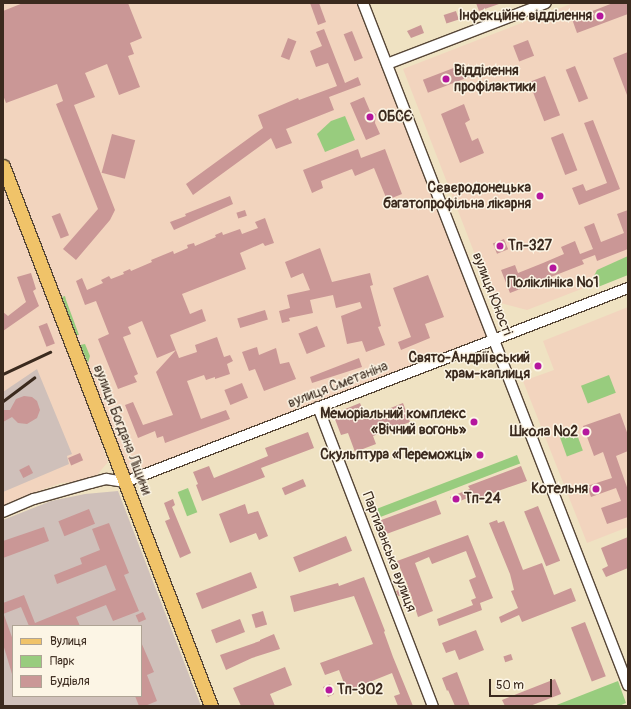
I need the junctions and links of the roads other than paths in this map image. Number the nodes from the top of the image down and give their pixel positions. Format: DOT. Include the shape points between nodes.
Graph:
graph roads {
  1 [pos="364,3"];
  2 [pos="546,3"];
  3 [pos="387,64"];
  4 [pos="3,166"];
  5 [pos="628,288"];
  6 [pos="494,339"];
  7 [pos="318,407"];
  8 [pos="125,482"];
  9 [pos="3,512"];
  10 [pos="628,685"];
  11 [pos="211,706"];
  12 [pos="433,706"];
  1 -- 3 [label="street, вулиця Юності"];
  2 -- 3 [label="street"];
  3 -- 6 [label="street, вулиця Юності"];
  4 -- 8 [label="main road, вулиця Богдана Ліщини"];
  5 -- 6 [label="street, вулиця Сметаніна"];
  6 -- 7 [label="street, вулиця Сметаніна"];
  6 -- 10 [label="street, вулиця Юності"];
  7 -- 8 [label="street, вулиця Сметаніна"];
  7 -- 12 [label="street, Партизанська вулиця"];
  8 -- 9 [label="street" via="106,479 34,499"];
  8 -- 11 [label="main road, вулиця Богдана Ліщини"];
}
